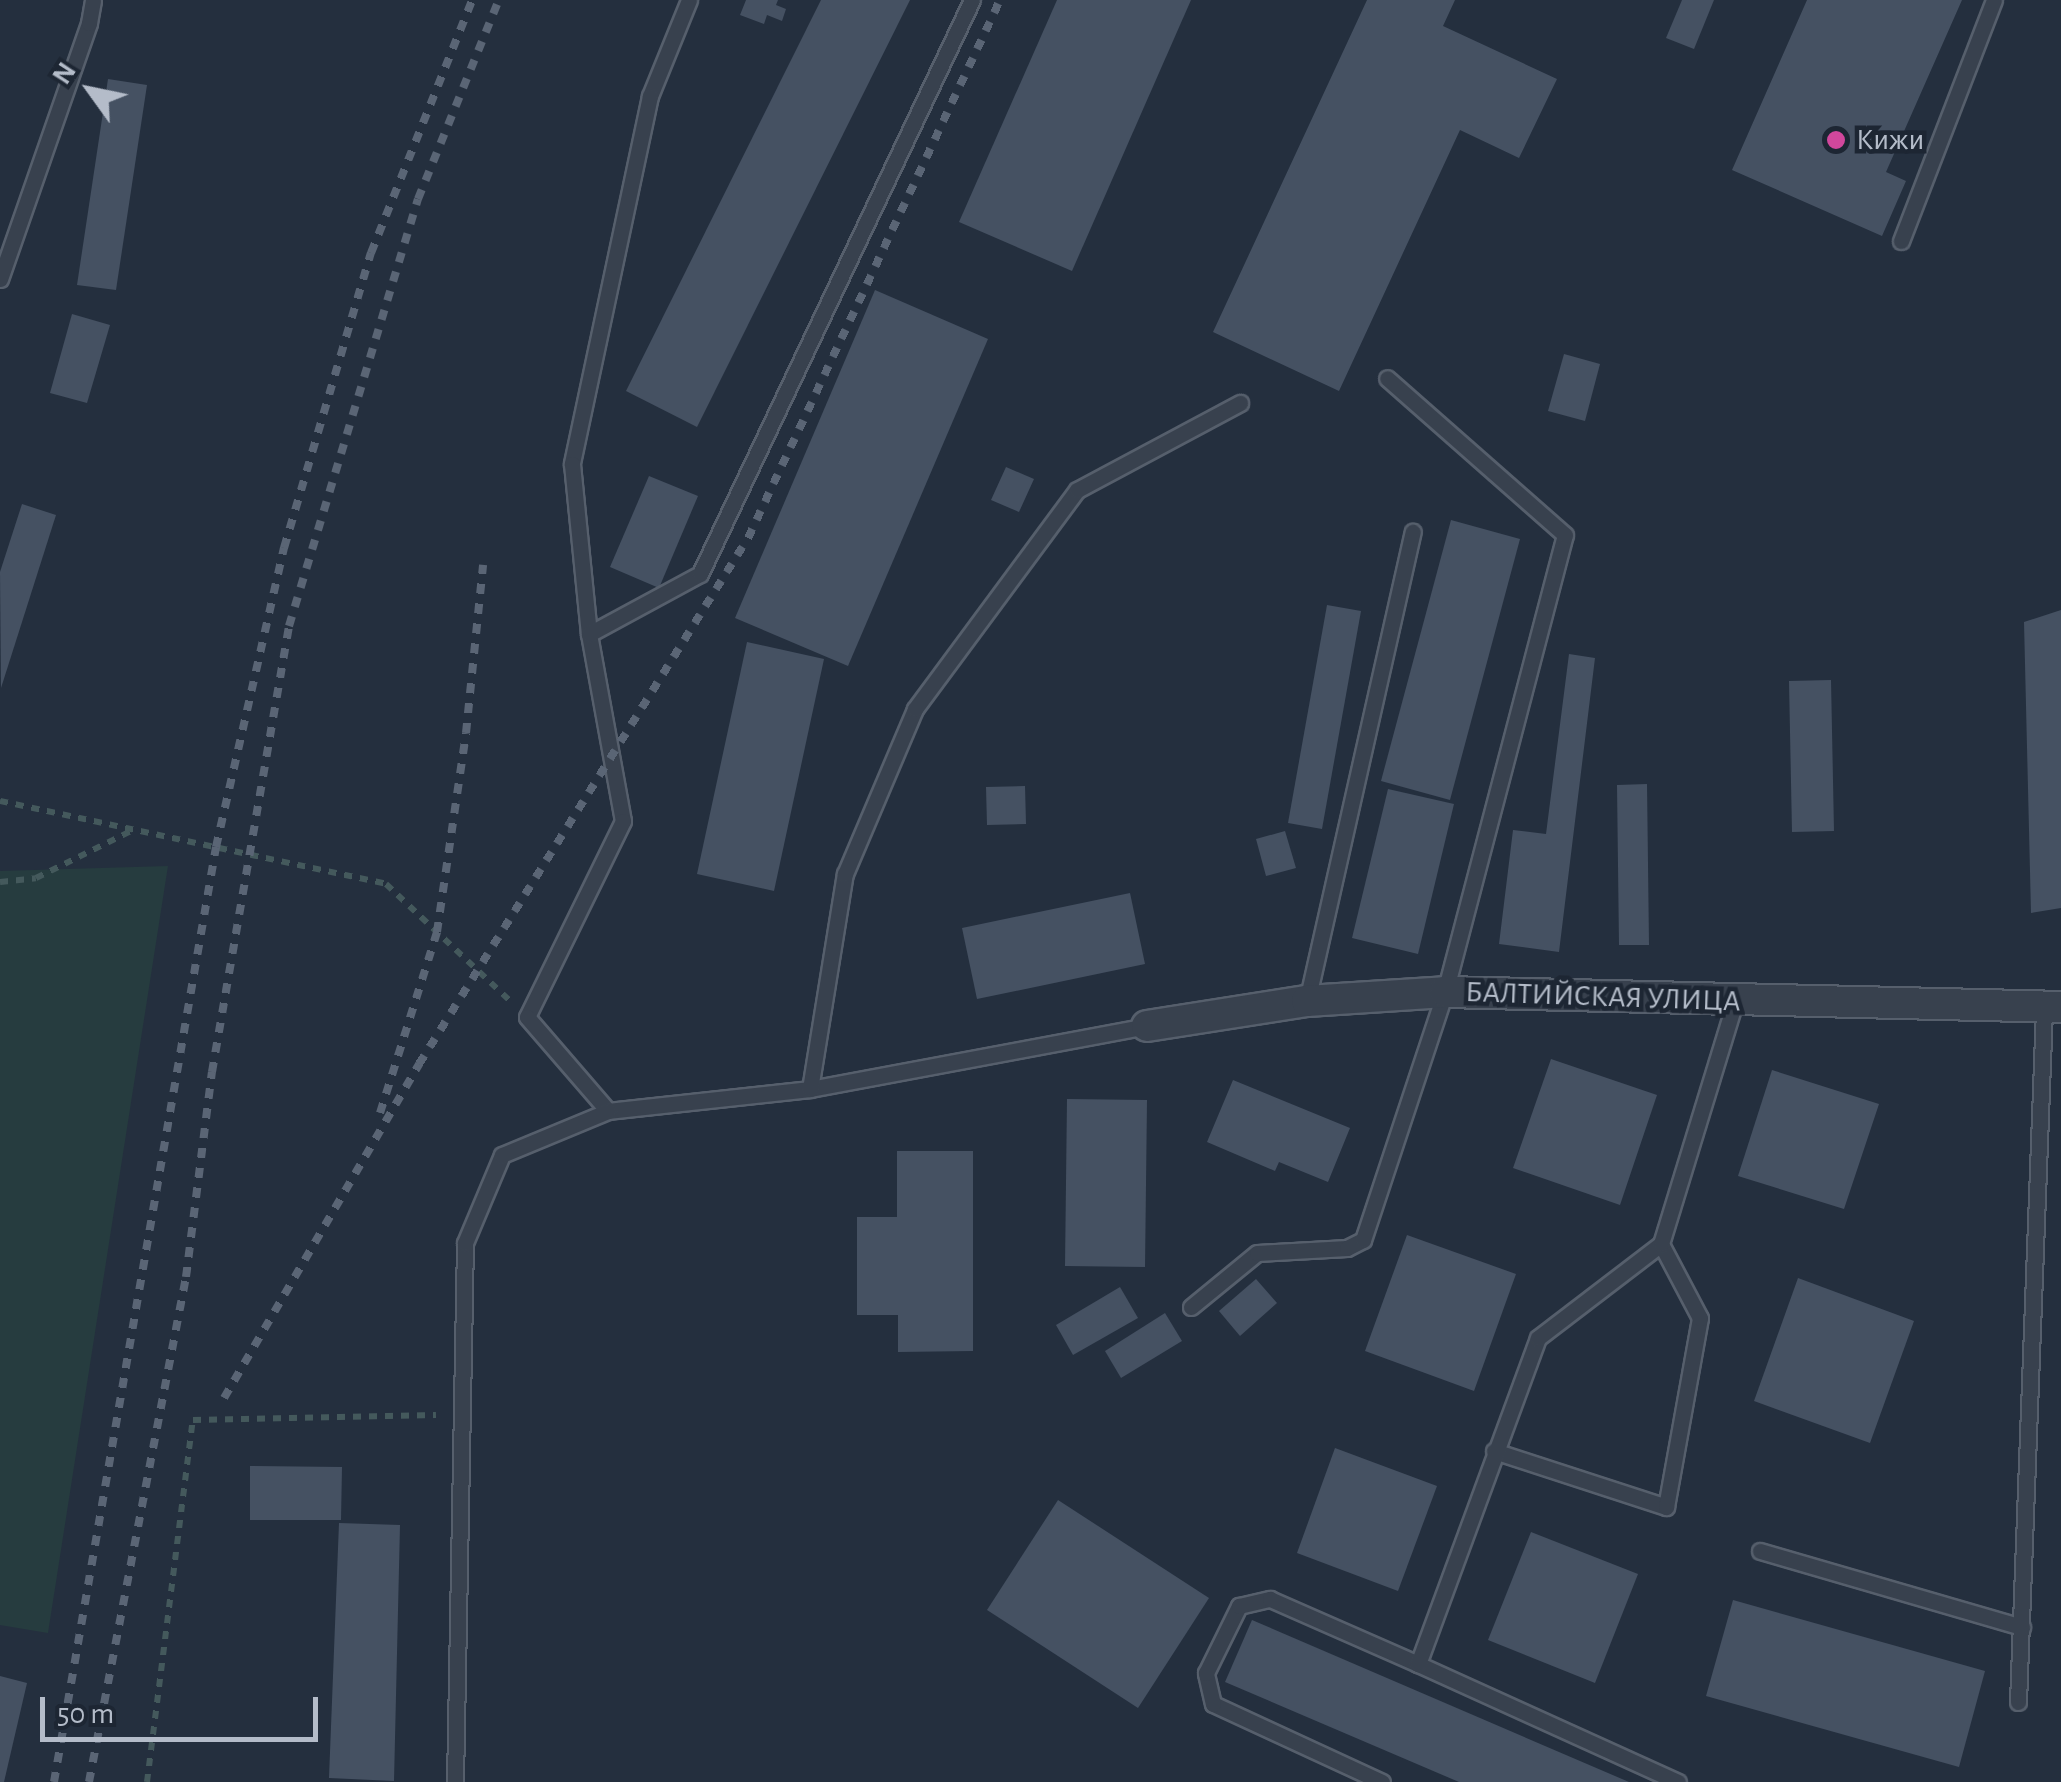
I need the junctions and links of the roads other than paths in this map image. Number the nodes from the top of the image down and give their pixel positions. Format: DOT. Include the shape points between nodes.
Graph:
graph roads {
  1 [pos="93,0"];
  2 [pos="689,0"];
  3 [pos="972,0"];
  4 [pos="1994,0"];
  5 [pos="1901,241"];
  6 [pos="0,278"];
  7 [pos="1387,378"];
  8 [pos="1240,403"];
  9 [pos="1413,532"];
  10 [pos="589,634"];
  11 [pos="1446,992"];
  12 [pos="1307,1000"];
  13 [pos="1735,1002"];
  14 [pos="2052,1008"];
  15 [pos="1148,1026"];
  16 [pos="810,1090"];
  17 [pos="608,1111"];
  18 [pos="1661,1244"];
  19 [pos="1191,1307"];
  20 [pos="1494,1451"];
  21 [pos="1760,1551"];
  22 [pos="2022,1627"];
  23 [pos="1418,1664"];
  24 [pos="2018,1702"];
  25 [pos="454,1782"];
  26 [pos="1382,1782"];
  27 [pos="1678,1782"];
  1 -- 6 [label="lane"];
  2 -- 10 [label="lane" via="650,96 572,464"];
  3 -- 10 [label="lane" via="700,574"];
  4 -- 5 [label="lane"];
  7 -- 11 [label="lane" via="1565,535"];
  8 -- 16 [label="lane" via="1077,490 915,709 845,874"];
  9 -- 12 [label="lane"];
  10 -- 17 [label="lane" via="623,821 527,1018"];
  11 -- 12 [label="street, БАЛТИЙСКАЯ УЛИЦА"];
  11 -- 13 [label="street, БАЛТИЙСКАЯ УЛИЦА"];
  11 -- 19 [label="lane" via="1364,1240 1347,1248 1257,1253"];
  12 -- 15 [label="street, БАЛТИЙСКАЯ УЛИЦА"];
  13 -- 14 [label="street, БАЛТИЙСКАЯ УЛИЦА"];
  13 -- 18 [label="lane"];
  14 -- 22 [label="lane"];
  15 -- 16 [label="lane"];
  16 -- 17 [label="lane"];
  17 -- 25 [label="lane" via="502,1155 464,1243"];
  18 -- 20 [label="lane" via="1538,1338"];
  18 -- 20 [label="lane" via="1700,1318 1666,1508"];
  20 -- 23 [label="lane"];
  21 -- 22 [label="lane"];
  22 -- 24 [label="lane"];
  23 -- 26 [label="lane" via="1270,1599 1240,1606 1206,1673 1214,1704"];
  23 -- 27 [label="lane"];
}
